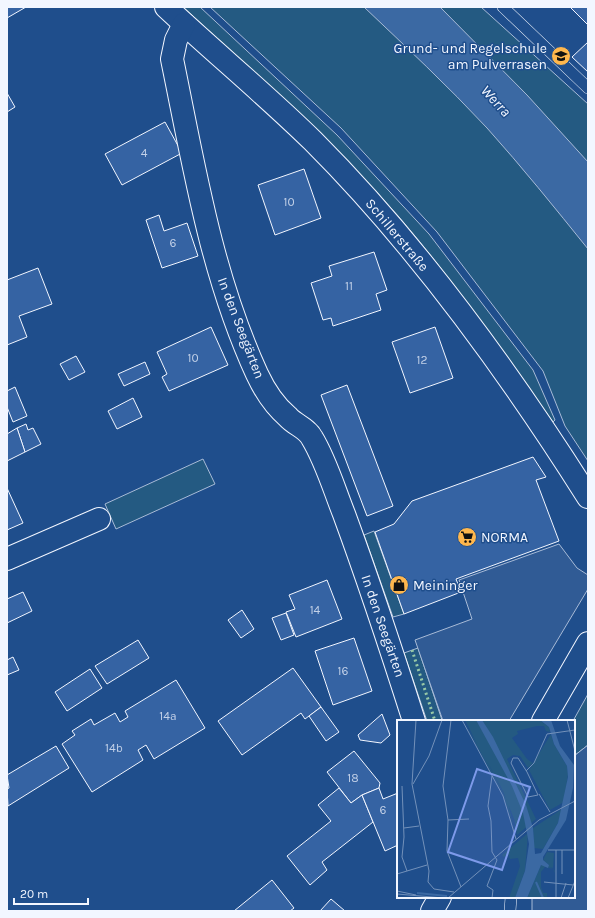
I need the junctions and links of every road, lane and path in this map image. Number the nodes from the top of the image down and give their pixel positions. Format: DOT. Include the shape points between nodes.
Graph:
graph roads {
  1 [pos="166,7"];
  2 [pos="503,7"];
  3 [pos="184,24"];
  4 [pos="588,88"];
  5 [pos="588,497"];
  6 [pos="99,519"];
  7 [pos="7,559"];
  8 [pos="588,643"];
  9 [pos="414,720"];
  10 [pos="544,720"];
  11 [pos="439,898"];
  12 [pos="511,898"];
  13 [pos="432,911"];
  14 [pos="510,911"];
  1 -- 3 [label="street, Schillerstraße"];
  2 -- 4 [label="lane"];
  3 -- 5 [label="street, Schillerstraße" via="313,141 404,242 542,425"];
  3 -- 9 [label="street, In den Seegärten" via="176,40 172,60 200,197 231,309 258,375 288,418 312,437 324,463 354,542"];
  6 -- 7 [label="street"];
  8 -- 10 [label="street"];
  11 -- 13 [label="street"];
  12 -- 14 [label="lane"];
}
